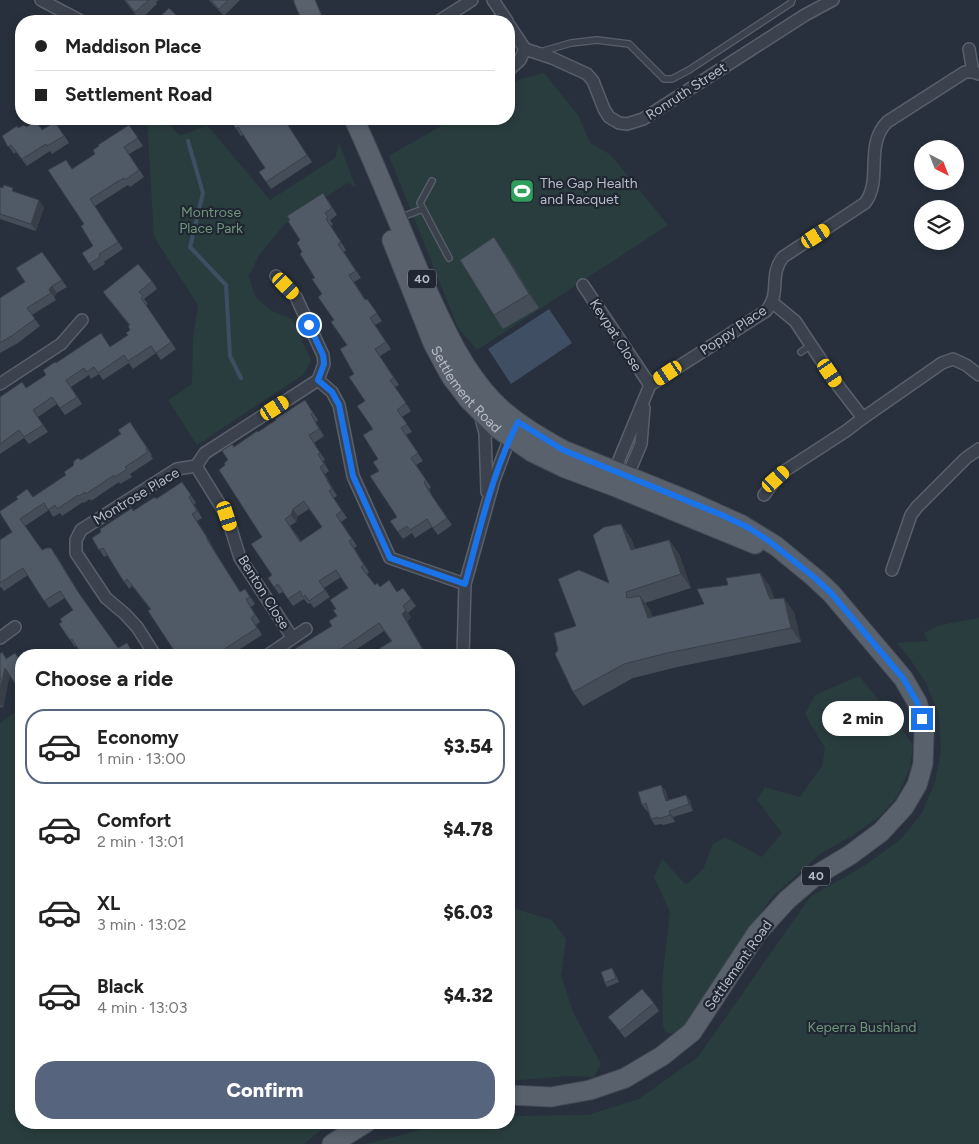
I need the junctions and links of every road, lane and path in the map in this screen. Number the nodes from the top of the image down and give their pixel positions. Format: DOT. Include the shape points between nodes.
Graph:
graph roads {
  1 [pos="41,0"];
  2 [pos="304,0"];
  3 [pos="472,0"];
  4 [pos="492,0"];
  5 [pos="792,0"];
  6 [pos="833,0"];
  7 [pos="70,15"];
  8 [pos="310,15"];
  9 [pos="448,15"];
  10 [pos="502,15"];
  11 [pos="515,34"];
  12 [pos="969,48"];
  13 [pos="525,49"];
  14 [pos="538,53"];
  15 [pos="515,65"];
  16 [pos="976,73"];
  17 [pos="352,125"];
  18 [pos="357,125"];
  19 [pos="432,181"];
  20 [pos="423,208"];
  21 [pos="397,219"];
  22 [pos="449,258"];
  23 [pos="276,276"];
  24 [pos="583,285"];
  25 [pos="773,303"];
  26 [pos="82,320"];
  27 [pos="979,375"];
  28 [pos="318,380"];
  29 [pos="0,384"];
  30 [pos="648,391"];
  31 [pos="480,413"];
  32 [pos="863,418"];
  33 [pos="514,430"];
  34 [pos="979,449"];
  35 [pos="196,466"];
  36 [pos="619,479"];
  37 [pos="764,495"];
  38 [pos="487,504"];
  39 [pos="892,570"];
  40 [pos="465,584"];
  41 [pos="15,627"];
  42 [pos="306,629"];
  43 [pos="292,637"];
  44 [pos="0,638"];
  45 [pos="151,649"];
  46 [pos="276,649"];
  47 [pos="463,649"];
  48 [pos="515,1095"];
  49 [pos="356,1129"];
  50 [pos="332,1144"];
  1 -- 7 [label="street"];
  2 -- 8 [label="main road"];
  3 -- 9 [label="street"];
  4 -- 10 [label="street"];
  5 -- 14 [label="lane" via="672,79 664,79 629,44 597,40 571,43"];
  6 -- 14 [label="street, Ronruth Street" via="642,120 627,124 610,117 587,74"];
  11 -- 13 [label="street"];
  12 -- 16 [label="street, Poppy Place"];
  13 -- 14 [label="street, Ronruth Street"];
  13 -- 15 [label="street"];
  16 -- 25 [label="street, Poppy Place" via="965,72 886,122 876,139 872,187 865,204 783,257 777,265"];
  17 -- 31 [label="main road, Settlement Road / 40" via="363,167 433,343 452,378"];
  18 -- 21 [label="main road, Settlement Road / 40"];
  19 -- 20 [label="lane" via="420,203"];
  20 -- 21 [label="lane"];
  20 -- 22 [label="lane"];
  21 -- 33 [label="main road, Settlement Road / 40" via="450,340"];
  23 -- 28 [label="street" via="296,297 323,355 324,364"];
  24 -- 30 [label="street, Kevpat Close"];
  25 -- 30 [label="street, Poppy Place" via="766,311"];
  25 -- 32 [label="street" via="795,321 806,348"];
  26 -- 29 [label="street" via="61,344"];
  27 -- 32 [label="street" via="953,359"];
  28 -- 35 [label="street, Montrose Place" via="205,454"];
  28 -- 40 [label="street" via="332,392 339,405 353,476 390,558"];
  30 -- 36 [label="street"];
  31 -- 33 [label="main road, Settlement Road / 40"];
  31 -- 38 [label="street" via="485,438"];
  32 -- 37 [label="street" via="786,470"];
  33 -- 36 [label="main road, Settlement Road / 40" via="546,440 569,462"];
  33 -- 38 [label="street"];
  34 -- 39 [label="street" via="966,458 911,515"];
  35 -- 43 [label="street, Benton Close" via="227,516 240,558"];
  35 -- 45 [label="street, Montrose Place" via="177,469 81,530 76,540 76,553 106,598 137,627"];
  36 -- 48 [label="main road, Settlement Road / 40" via="801,567 831,593 903,678 917,702 922,719 923,764 917,785 904,807 881,832 815,876 787,900 758,933 692,1032 662,1056 625,1078 590,1090 552,1097"];
  38 -- 40 [label="street"];
  40 -- 47 [label="street"];
  41 -- 44 [label="street"];
  42 -- 43 [label="street, Benton Close"];
  43 -- 46 [label="street, Benton Close"];
  49 -- 50 [label="main road"];
}
